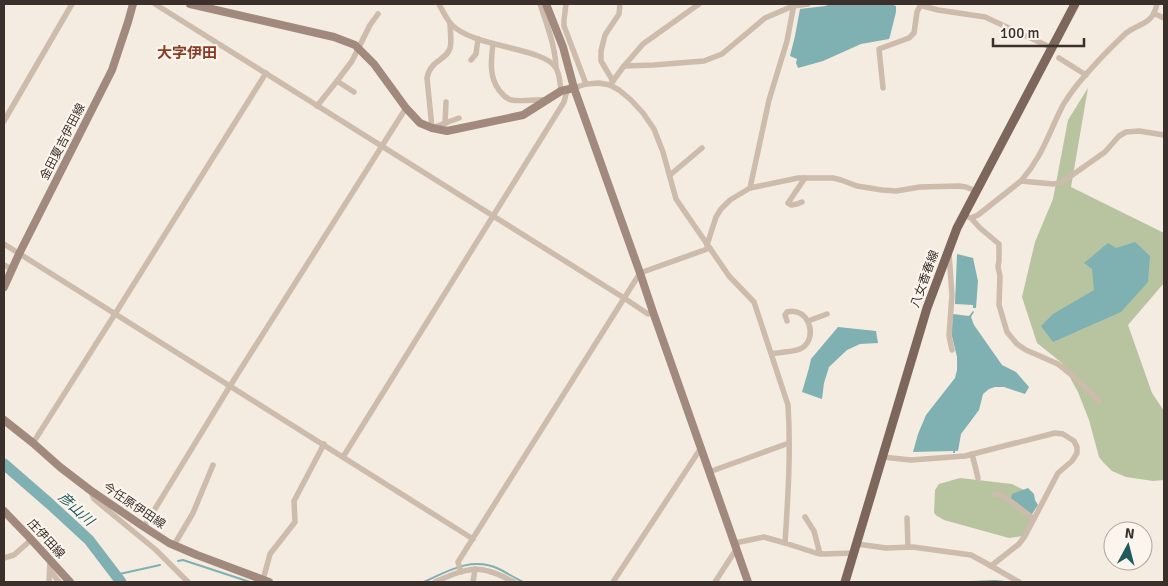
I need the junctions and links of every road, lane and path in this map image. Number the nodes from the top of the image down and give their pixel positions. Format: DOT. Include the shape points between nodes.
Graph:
graph roads {
  1 [pos="72,4"];
  2 [pos="133,4"];
  3 [pos="155,4"];
  4 [pos="190,4"];
  5 [pos="439,4"];
  6 [pos="540,4"];
  7 [pos="546,4"];
  8 [pos="566,4"];
  9 [pos="620,4"];
  10 [pos="688,4"];
  11 [pos="808,4"];
  12 [pos="921,4"];
  13 [pos="1074,4"];
  14 [pos="1157,4"];
  15 [pos="696,5"];
  16 [pos="794,5"];
  17 [pos="378,14"];
  18 [pos="1155,14"];
  19 [pos="1164,18"];
  20 [pos="450,24"];
  21 [pos="478,39"];
  22 [pos="493,44"];
  23 [pos="1052,48"];
  24 [pos="359,49"];
  25 [pos="1060,58"];
  26 [pos="471,60"];
  27 [pos="624,66"];
  28 [pos="556,67"];
  29 [pos="266,73"];
  30 [pos="1086,75"];
  31 [pos="337,81"];
  32 [pos="612,83"];
  33 [pos="586,84"];
  34 [pos="883,88"];
  35 [pos="567,89"];
  36 [pos="354,92"];
  37 [pos="547,100"];
  38 [pos="446,102"];
  39 [pos="317,106"];
  40 [pos="406,108"];
  41 [pos="459,118"];
  42 [pos="4,121"];
  43 [pos="445,124"];
  44 [pos="432,128"];
  45 [pos="1164,135"];
  46 [pos="381,146"];
  47 [pos="702,148"];
  48 [pos="670,175"];
  49 [pos="805,178"];
  50 [pos="1021,181"];
  51 [pos="750,188"];
  52 [pos="976,191"];
  53 [pos="802,202"];
  54 [pos="494,216"];
  55 [pos="967,217"];
  56 [pos="4,244"];
  57 [pos="709,247"];
  58 [pos="949,249"];
  59 [pos="19,254"];
  60 [pos="4,265"];
  61 [pos="12,269"];
  62 [pos="640,272"];
  63 [pos="4,287"];
  64 [pos="624,298"];
  65 [pos="652,312"];
  66 [pos="115,314"];
  67 [pos="827,314"];
  68 [pos="787,321"];
  69 [pos="808,321"];
  70 [pos="952,350"];
  71 [pos="772,354"];
  72 [pos="230,386"];
  73 [pos="1099,401"];
  74 [pos="4,420"];
  75 [pos="33,442"];
  76 [pos="789,443"];
  77 [pos="324,444"];
  78 [pos="701,448"];
  79 [pos="972,454"];
  80 [pos="343,456"];
  81 [pos="882,457"];
  82 [pos="213,465"];
  83 [pos="709,472"];
  84 [pos="978,478"];
  85 [pos="90,490"];
  86 [pos="995,494"];
  87 [pos="5,516"];
  88 [pos="805,517"];
  89 [pos="907,518"];
  90 [pos="1034,519"];
  91 [pos="144,527"];
  92 [pos="473,538"];
  93 [pos="32,540"];
  94 [pos="785,543"];
  95 [pos="174,545"];
  96 [pos="736,546"];
  97 [pos="908,547"];
  98 [pos="855,549"];
  99 [pos="820,554"];
  100 [pos="4,558"];
  101 [pos="50,560"];
  102 [pos="991,566"];
  103 [pos="475,569"];
  104 [pos="50,570"];
  105 [pos="461,571"];
  106 [pos="266,581"];
  107 [pos="615,581"];
  108 [pos="49,582"];
  109 [pos="59,582"];
  110 [pos="70,582"];
  111 [pos="188,582"];
  112 [pos="436,582"];
  113 [pos="473,582"];
  114 [pos="514,582"];
  115 [pos="715,582"];
  116 [pos="748,582"];
  117 [pos="845,582"];
  118 [pos="1019,582"];
  1 -- 42 [label="street"];
  2 -- 59 [label="street, 金田夏吉伊田線" via="112,70"];
  3 -- 29 [label="street"];
  4 -- 24 [label="street" via="334,37"];
  5 -- 20 [label="street"];
  6 -- 28 [label="street" via="551,34"];
  7 -- 35 [label="street" via="563,47"];
  8 -- 33 [label="street" via="564,26"];
  9 -- 32 [label="street" via="619,14 605,35 601,52 601,61"];
  10 -- 15 [label="street"];
  11 -- 16 [label="street"];
  12 -- 23 [label="street" via="985,17"];
  12 -- 34 [label="street" via="912,36 879,49"];
  13 -- 23 [label="main road, 八女香春線"];
  14 -- 18 [label="street"];
  15 -- 27 [label="street" via="643,44"];
  16 -- 27 [label="street" via="765,18 722,54 704,61"];
  16 -- 51 [label="street"];
  17 -- 24 [label="street"];
  18 -- 19 [label="street"];
  18 -- 30 [label="street" via="1126,34"];
  20 -- 21 [label="street"];
  20 -- 44 [label="street" via="450,48 428,72"];
  21 -- 22 [label="street"];
  21 -- 26 [label="street" via="476,54"];
  22 -- 28 [label="street" via="540,57"];
  22 -- 37 [label="street" via="492,76 503,96 514,100"];
  23 -- 52 [label="main road, 八女香春線"];
  24 -- 31 [label="street"];
  24 -- 40 [label="street"];
  25 -- 30 [label="street"];
  27 -- 32 [label="street"];
  28 -- 35 [label="street"];
  29 -- 39 [label="street"];
  29 -- 66 [label="street"];
  30 -- 50 [label="street" via="1063,106 1045,147"];
  31 -- 36 [label="street"];
  31 -- 39 [label="street"];
  32 -- 33 [label="street"];
  32 -- 48 [label="street" via="643,112 654,129"];
  33 -- 35 [label="street"];
  35 -- 37 [label="street"];
  35 -- 54 [label="street" via="564,102"];
  35 -- 62 [label="street"];
  37 -- 44 [label="street" via="524,115 447,131"];
  38 -- 43 [label="street"];
  39 -- 46 [label="street"];
  40 -- 44 [label="street" via="420,122"];
  40 -- 46 [label="street"];
  41 -- 43 [label="street"];
  43 -- 44 [label="street"];
  45 -- 50 [label="street" via="1139,130 1126,132 1105,152 1062,183"];
  46 -- 54 [label="street"];
  46 -- 72 [label="street"];
  47 -- 48 [label="street"];
  48 -- 57 [label="street" via="676,199"];
  49 -- 51 [label="street"];
  49 -- 52 [label="street" via="833,178 882,190 959,186"];
  49 -- 53 [label="street" via="788,203"];
  50 -- 55 [label="street" via="978,216"];
  51 -- 57 [label="street" via="721,208"];
  52 -- 55 [label="main road, 八女香春線"];
  54 -- 64 [label="street"];
  54 -- 80 [label="street"];
  55 -- 58 [label="main road, 八女香春線" via="957,228"];
  55 -- 73 [label="street" via="999,244 998,305 1007,332 1026,350 1058,364"];
  56 -- 59 [label="street"];
  57 -- 62 [label="street"];
  57 -- 71 [label="street" via="729,276 754,302"];
  58 -- 70 [label="street" via="952,295 949,336"];
  58 -- 81 [label="main road, 八女香春線" via="927,308"];
  59 -- 61 [label="street, 金田夏吉伊田線"];
  59 -- 66 [label="street"];
  60 -- 61 [label="street"];
  61 -- 63 [label="street, 金田夏吉伊田線"];
  62 -- 64 [label="street"];
  62 -- 65 [label="street"];
  64 -- 65 [label="street" via="648,314"];
  64 -- 92 [label="street"];
  65 -- 78 [label="street"];
  66 -- 72 [label="street"];
  66 -- 75 [label="street"];
  67 -- 69 [label="street"];
  68 -- 69 [label="street" via="785,315 792,310"];
  69 -- 71 [label="street" via="808,342 803,348"];
  71 -- 76 [label="street" via="788,405"];
  72 -- 77 [label="street"];
  72 -- 91 [label="street"];
  74 -- 75 [label="street, 今任原伊田線"];
  75 -- 85 [label="street, 今任原伊田線"];
  76 -- 83 [label="street"];
  76 -- 94 [label="street"];
  77 -- 80 [label="street"];
  77 -- 106 [label="street" via="294,501 295,522 270,554"];
  78 -- 83 [label="street"];
  78 -- 107 [label="street"];
  79 -- 81 [label="street" via="912,460"];
  79 -- 84 [label="street"];
  79 -- 90 [label="street" via="1054,433 1074,441 1077,452 1058,473"];
  80 -- 92 [label="street"];
  81 -- 98 [label="main road, 八女香春線"];
  82 -- 95 [label="street"];
  83 -- 96 [label="street"];
  85 -- 91 [label="street, 今任原伊田線"];
  85 -- 111 [label="street" via="94,499 156,550"];
  86 -- 90 [label="street"];
  87 -- 93 [label="street, 庄伊田線"];
  88 -- 99 [label="street" via="814,531"];
  89 -- 97 [label="street"];
  90 -- 102 [label="street" via="1019,544"];
  91 -- 95 [label="street, 今任原伊田線"];
  92 -- 105 [label="street" via="458,562"];
  93 -- 100 [label="street" via="14,556"];
  93 -- 101 [label="street, 庄伊田線"];
  94 -- 96 [label="street" via="760,537"];
  94 -- 99 [label="street"];
  95 -- 106 [label="street, 今任原伊田線"];
  96 -- 115 [label="street"];
  96 -- 116 [label="street"];
  97 -- 98 [label="street"];
  97 -- 102 [label="street" via="971,555"];
  98 -- 99 [label="street" via="832,555"];
  98 -- 117 [label="main road, 八女香春線"];
  101 -- 104 [label="street"];
  101 -- 110 [label="street, 庄伊田線"];
  102 -- 118 [label="street"];
  103 -- 105 [label="street"];
  103 -- 113 [label="street"];
  103 -- 114 [label="street" via="487,570"];
  104 -- 108 [label="street"];
  104 -- 109 [label="street"];
  105 -- 112 [label="street"];
}
